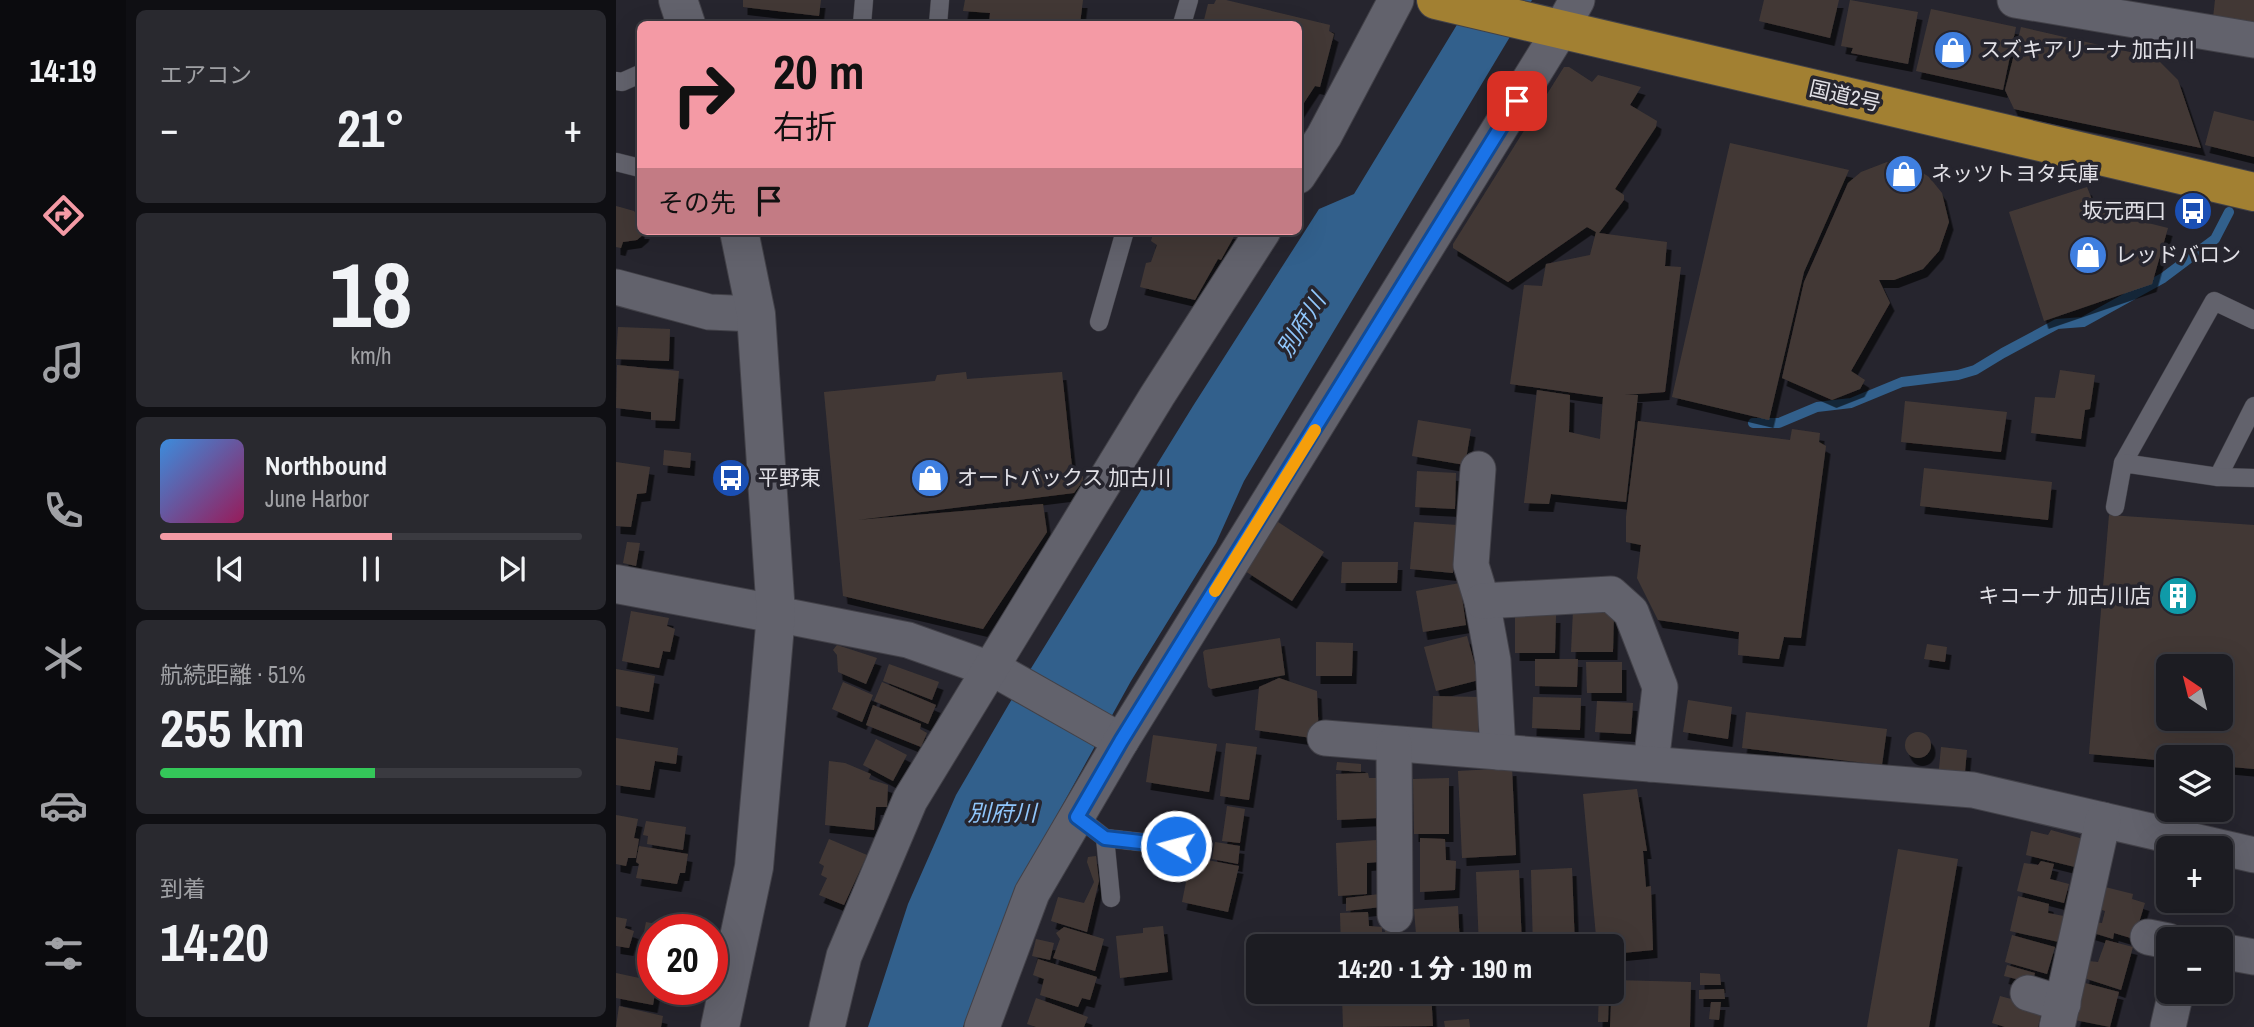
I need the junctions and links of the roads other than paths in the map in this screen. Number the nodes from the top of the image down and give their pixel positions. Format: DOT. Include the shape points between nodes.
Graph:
graph roads {
  1 [pos="678,0"];
  2 [pos="864,0"];
  3 [pos="940,0"];
  4 [pos="1189,0"];
  5 [pos="1396,0"];
  6 [pos="1436,0"];
  7 [pos="2037,2"];
  8 [pos="1560,18"];
  9 [pos="685,21"];
  10 [pos="862,21"];
  11 [pos="938,21"];
  12 [pos="1183,21"];
  13 [pos="2254,40"];
  14 [pos="637,75"];
  15 [pos="616,81"];
  16 [pos="616,162"];
  17 [pos="637,167"];
  18 [pos="1302,170"];
  19 [pos="2254,192"];
  20 [pos="740,235"];
  21 [pos="1124,235"];
  22 [pos="1260,235"];
  23 [pos="616,287"];
  24 [pos="756,314"];
  25 [pos="2254,320"];
  26 [pos="1099,323"];
  27 [pos="2254,406"];
  28 [pos="2123,463"];
  29 [pos="1478,469"];
  30 [pos="2218,477"];
  31 [pos="2254,478"];
  32 [pos="2115,507"];
  33 [pos="616,584"];
  34 [pos="1482,601"];
  35 [pos="776,614"];
  36 [pos="995,671"];
  37 [pos="1116,737"];
  38 [pos="1325,738"];
  39 [pos="1394,744"];
  40 [pos="1498,752"];
  41 [pos="1651,764"];
  42 [pos="1077,817"];
  43 [pos="2103,820"];
  44 [pos="1105,838"];
  45 [pos="1176,846"];
  46 [pos="2254,855"];
  47 [pos="1111,898"];
  48 [pos="1395,915"];
  49 [pos="2233,953"];
  50 [pos="2254,957"];
  51 [pos="2028,993"];
  52 [pos="2173,1004"];
  53 [pos="2060,1016"];
  54 [pos="720,1027"];
  55 [pos="827,1027"];
  56 [pos="982,1027"];
  57 [pos="2168,1027"];
  1 -- 9 [label="street"];
  2 -- 10 [label="lane"];
  3 -- 11 [label="lane"];
  4 -- 12 [label="lane"];
  5 -- 18 [label="street"];
  6 -- 8 [label="highway, 国道2号"];
  7 -- 13 [label="street"];
  8 -- 19 [label="highway, 国道2号"];
  8 -- 37 [label="street"];
  14 -- 15 [label="lane"];
  16 -- 17 [label="lane"];
  20 -- 24 [label="street"];
  21 -- 26 [label="lane"];
  22 -- 36 [label="street" via="1157,396"];
  23 -- 24 [label="street" via="709,312"];
  24 -- 35 [label="street"];
  25 -- 28 [label="lane" via="2214,301"];
  27 -- 30 [label="lane"];
  28 -- 30 [label="lane"];
  28 -- 32 [label="lane"];
  29 -- 34 [label="street" via="1471,565"];
  30 -- 31 [label="lane"];
  33 -- 35 [label="street"];
  34 -- 40 [label="street" via="1493,662"];
  34 -- 41 [label="street" via="1612,594 1631,612 1660,687"];
  35 -- 36 [label="street" via="908,640"];
  35 -- 54 [label="street" via="754,867"];
  36 -- 37 [label="street"];
  36 -- 55 [label="street" via="910,800 844,956"];
  37 -- 42 [label="street"];
  38 -- 39 [label="street"];
  39 -- 40 [label="street"];
  39 -- 48 [label="street"];
  40 -- 41 [label="street"];
  41 -- 43 [label="street" via="1973,790"];
  42 -- 44 [label="lane"];
  42 -- 56 [label="street" via="1032,893"];
  43 -- 46 [label="street"];
  43 -- 53 [label="street"];
  44 -- 45 [label="lane"];
  44 -- 47 [label="lane"];
  49 -- 50 [label="street"];
  51 -- 53 [label="street"];
  52 -- 57 [label="street"];
}
